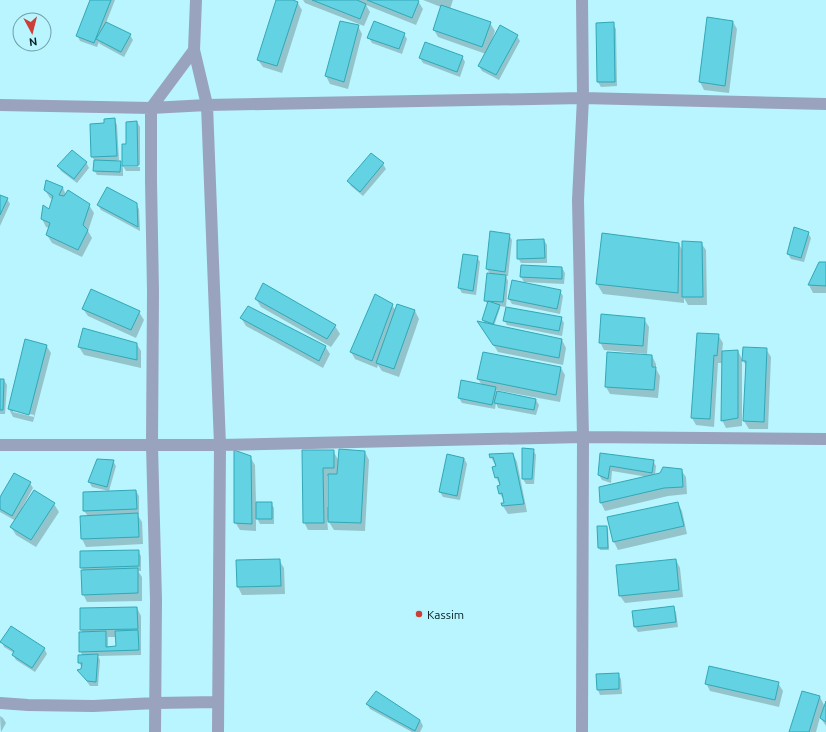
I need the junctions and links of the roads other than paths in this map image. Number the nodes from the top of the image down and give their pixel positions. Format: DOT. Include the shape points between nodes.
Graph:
graph roads {
  1 [pos="196,0"];
  2 [pos="582,0"];
  3 [pos="194,50"];
  4 [pos="583,98"];
  5 [pos="826,104"];
  6 [pos="0,105"];
  7 [pos="207,105"];
  8 [pos="151,108"];
  9 [pos="583,437"];
  10 [pos="826,439"];
  11 [pos="0,445"];
  12 [pos="152,445"];
  13 [pos="220,445"];
  14 [pos="218,702"];
  15 [pos="0,703"];
  16 [pos="156,703"];
  17 [pos="156,732"];
  18 [pos="218,732"];
  19 [pos="582,732"];
  1 -- 3 [label="street"];
  2 -- 4 [label="street"];
  3 -- 7 [label="street"];
  3 -- 8 [label="street"];
  4 -- 5 [label="street"];
  4 -- 7 [label="street"];
  4 -- 9 [label="street" via="578,200"];
  6 -- 8 [label="street"];
  7 -- 8 [label="street"];
  7 -- 13 [label="street"];
  8 -- 12 [label="street"];
  9 -- 10 [label="street"];
  9 -- 13 [label="street"];
  9 -- 19 [label="street"];
  11 -- 12 [label="street"];
  12 -- 13 [label="street"];
  12 -- 16 [label="street"];
  13 -- 14 [label="street"];
  14 -- 16 [label="street"];
  14 -- 18 [label="street"];
  15 -- 16 [label="street" via="94,706"];
  16 -- 17 [label="street"];
}
